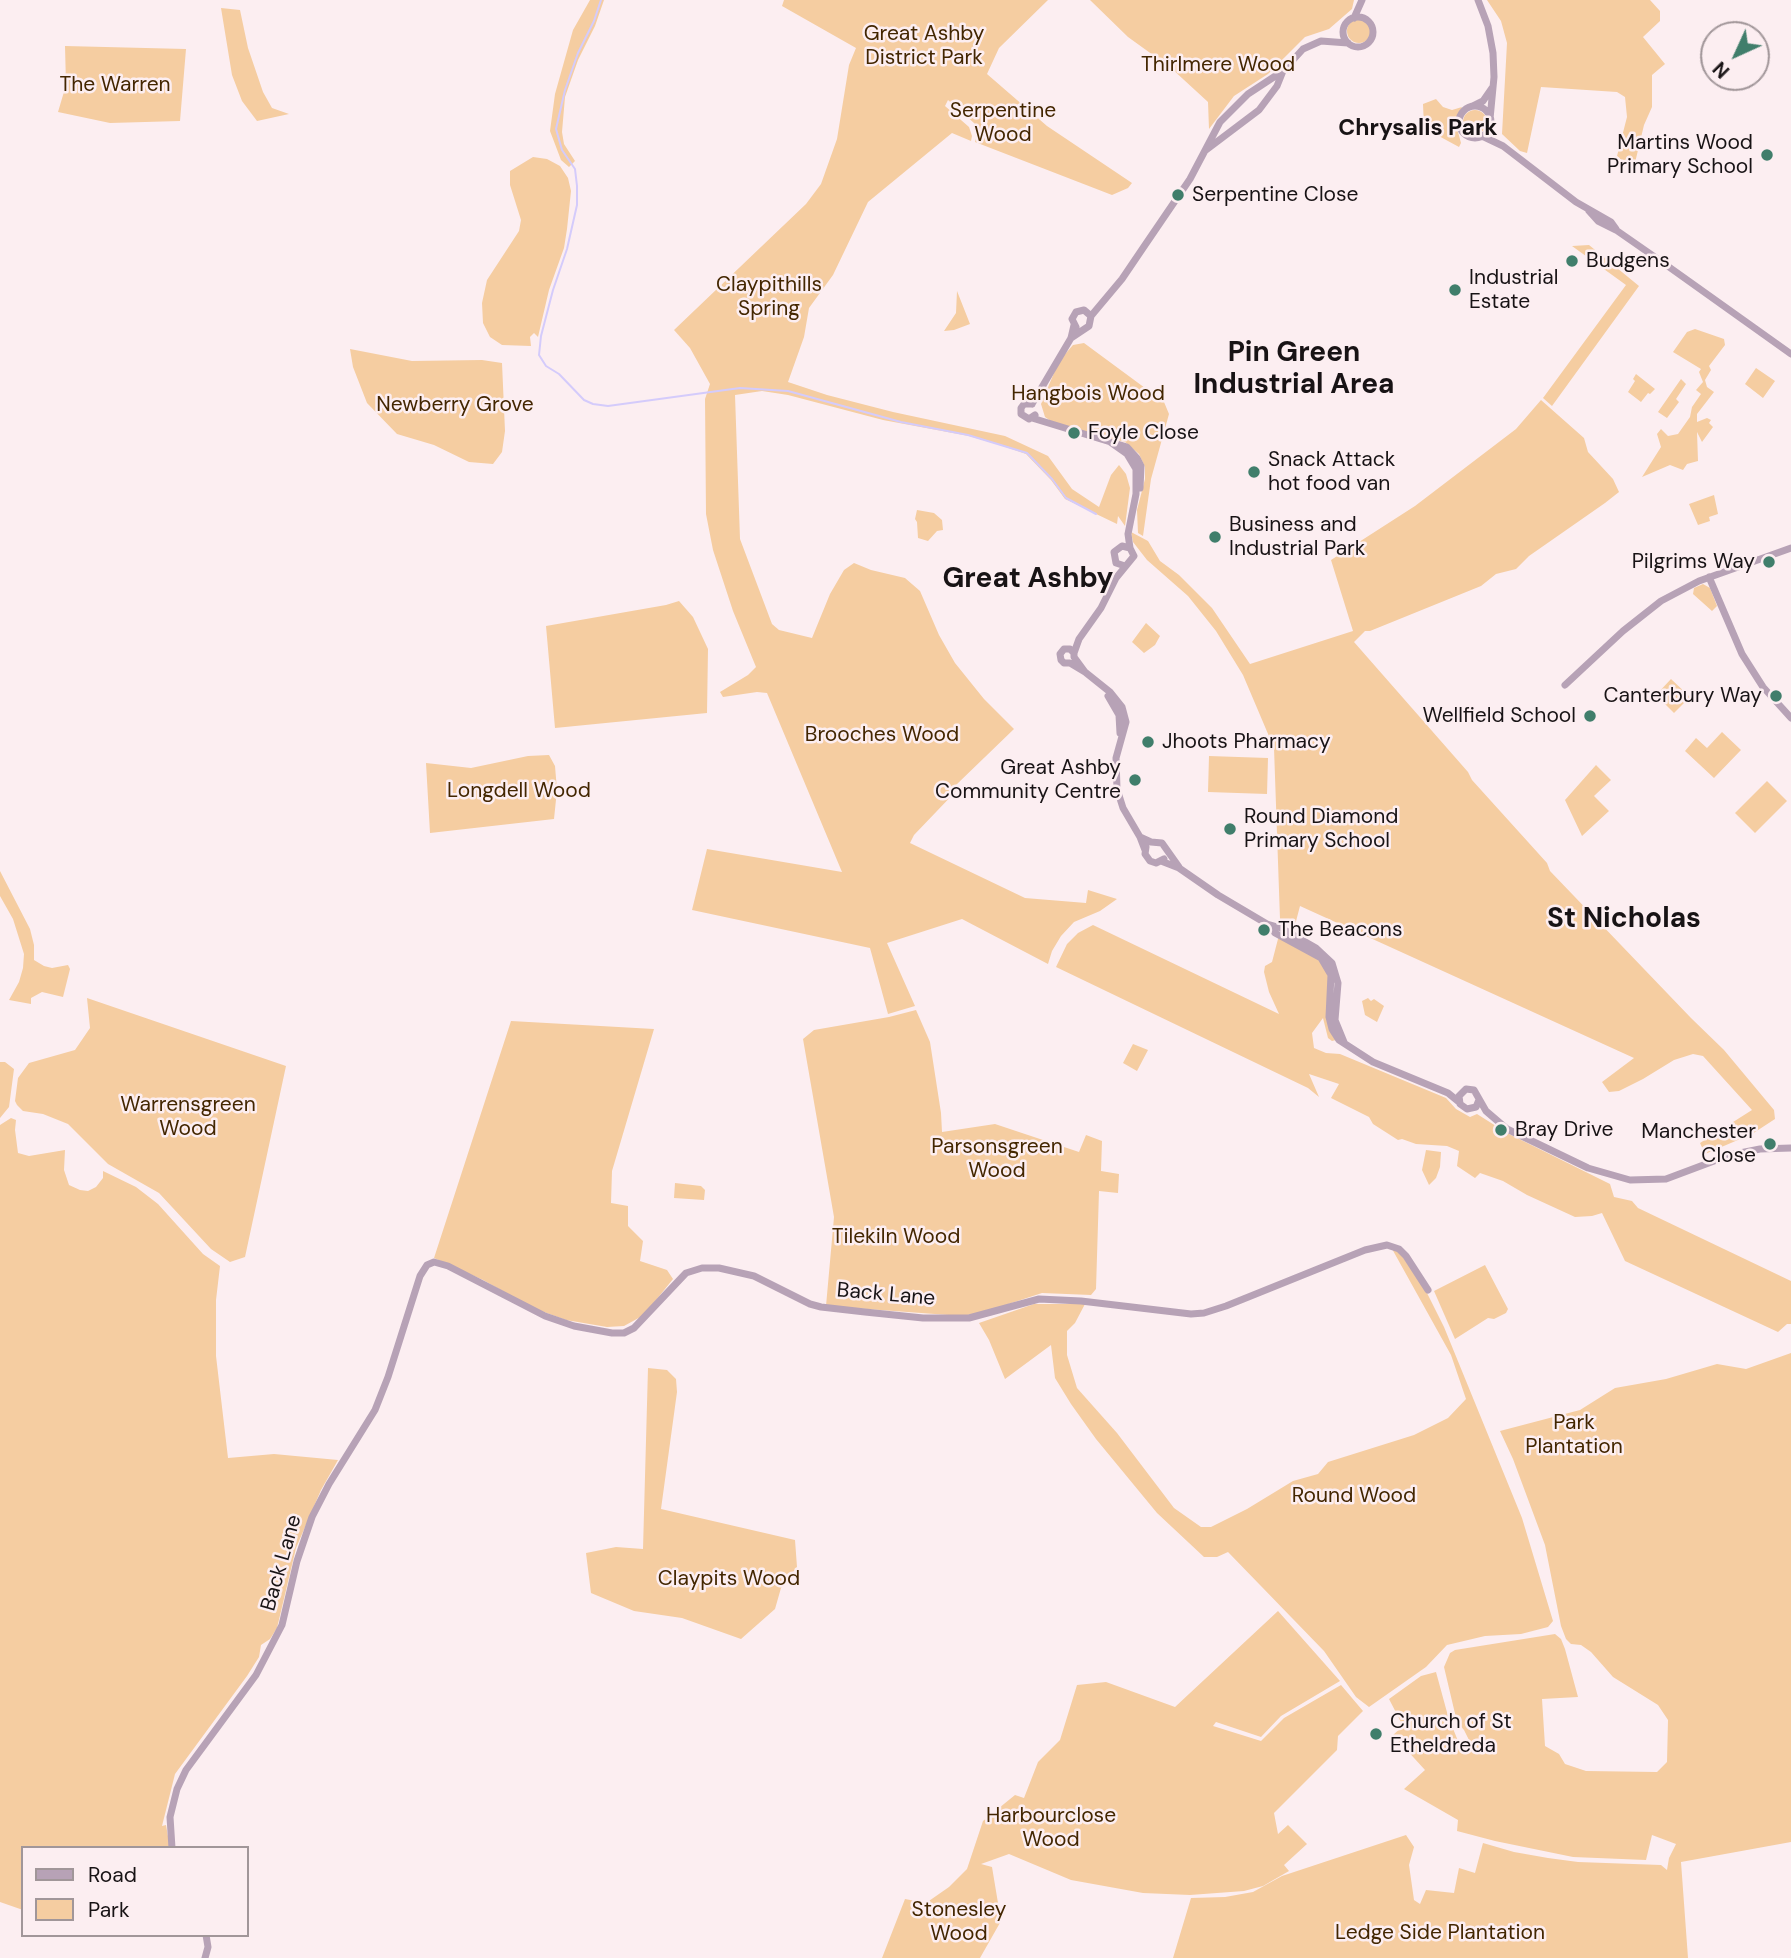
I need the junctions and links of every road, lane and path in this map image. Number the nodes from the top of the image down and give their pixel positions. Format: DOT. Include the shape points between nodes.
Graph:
graph roads {
  1 [pos="1478,0"];
  2 [pos="1361,3"];
  3 [pos="1358,18"];
  4 [pos="1344,29"];
  5 [pos="1328,40"];
  6 [pos="1348,43"];
  7 [pos="1283,71"];
  8 [pos="1492,88"];
  9 [pos="1472,107"];
  10 [pos="1490,123"];
  11 [pos="1482,136"];
  12 [pos="1503,146"];
  13 [pos="1206,150"];
  14 [pos="1099,303"];
  15 [pos="1084,310"];
  16 [pos="1091,316"];
  17 [pos="1074,325"];
  18 [pos="1083,328"];
  19 [pos="1071,338"];
  20 [pos="1791,355"];
  21 [pos="1032,404"];
  22 [pos="1034,416"];
  23 [pos="1128,534"];
  24 [pos="1119,547"];
  25 [pos="1129,548"];
  26 [pos="1789,549"];
  27 [pos="1116,562"];
  28 [pos="1125,566"];
  29 [pos="1709,577"];
  30 [pos="1116,578"];
  31 [pos="1079,639"];
  32 [pos="1066,648"];
  33 [pos="1073,657"];
  34 [pos="1565,685"];
  35 [pos="1791,718"];
  36 [pos="1140,837"];
  37 [pos="1151,842"];
  38 [pos="1145,850"];
  39 [pos="1167,852"];
  40 [pos="1161,861"];
  41 [pos="1179,868"];
  42 [pos="1462,1091"];
  43 [pos="1448,1093"];
  44 [pos="1459,1102"];
  45 [pos="1478,1104"];
  46 [pos="1791,1148"];
  47 [pos="1428,1290"];
  48 [pos="172,1846"];
  49 [pos="206,1937"];
  50 [pos="205,1958"];
  1 -- 8 [label="street" via="1493,53"];
  2 -- 3 [label="street"];
  3 -- 4 [label="street" via="1348,21"];
  3 -- 6 [label="street" via="1373,29 1372,39 1359,47"];
  4 -- 5 [label="street"];
  4 -- 6 [label="street"];
  5 -- 6 [label="street"];
  5 -- 7 [label="street" via="1303,49"];
  7 -- 13 [label="street" via="1259,110"];
  7 -- 13 [label="street" via="1231,109"];
  8 -- 9 [label="street"];
  8 -- 10 [label="street"];
  9 -- 10 [label="street" via="1483,109"];
  9 -- 11 [label="street" via="1461,115 1461,130 1472,137"];
  10 -- 11 [label="street"];
  10 -- 12 [label="street"];
  11 -- 12 [label="street"];
  12 -- 20 [label="street"];
  13 -- 14 [label="street" via="1122,279"];
  14 -- 15 [label="street"];
  14 -- 16 [label="street"];
  15 -- 16 [label="street"];
  15 -- 17 [label="street" via="1073,315"];
  16 -- 18 [label="street" via="1090,324"];
  17 -- 18 [label="street"];
  17 -- 19 [label="street"];
  18 -- 19 [label="street"];
  19 -- 21 [label="street"];
  21 -- 22 [label="street"];
  21 -- 22 [label="street" via="1024,404 1020,411 1023,418"];
  22 -- 23 [label="street" via="1110,442 1127,454 1134,463 1136,494"];
  23 -- 24 [label="street"];
  23 -- 25 [label="street"];
  24 -- 25 [label="street"];
  24 -- 27 [label="street" via="1114,552"];
  25 -- 28 [label="street" via="1133,560"];
  26 -- 29 [label="street"];
  27 -- 28 [label="street"];
  27 -- 30 [label="street"];
  28 -- 30 [label="street"];
  29 -- 34 [label="street" via="1661,601"];
  29 -- 35 [label="street" via="1742,654"];
  30 -- 31 [label="street"];
  31 -- 32 [label="street"];
  31 -- 33 [label="street"];
  32 -- 33 [label="street"];
  32 -- 33 [label="street" via="1060,658 1064,663"];
  33 -- 36 [label="street" via="1105,690 1119,715 1117,789"];
  36 -- 37 [label="street"];
  36 -- 38 [label="street"];
  37 -- 38 [label="street"];
  37 -- 39 [label="street" via="1162,843"];
  38 -- 40 [label="street" via="1150,861"];
  39 -- 40 [label="street"];
  39 -- 41 [label="street"];
  40 -- 41 [label="street"];
  41 -- 43 [label="street" via="1328,966 1330,1023 1344,1043 1387,1069"];
  42 -- 43 [label="street"];
  42 -- 44 [label="street"];
  42 -- 45 [label="street" via="1474,1090"];
  43 -- 44 [label="street"];
  44 -- 45 [label="street" via="1467,1109"];
  45 -- 46 [label="street" via="1507,1129 1546,1149 1630,1180 1666,1179 1730,1155"];
  47 -- 48 [label="street, Back Lane" via="1399,1249 1383,1245 1204,1313 1175,1314 1039,1299 974,1317 923,1318 821,1307 754,1276 702,1268 686,1273 644,1320 620,1333 545,1316 448,1266 427,1265 382,1395 312,1517 282,1625 256,1675 177,1789 170,1817"];
  49 -- 50 [label="street"];
}
